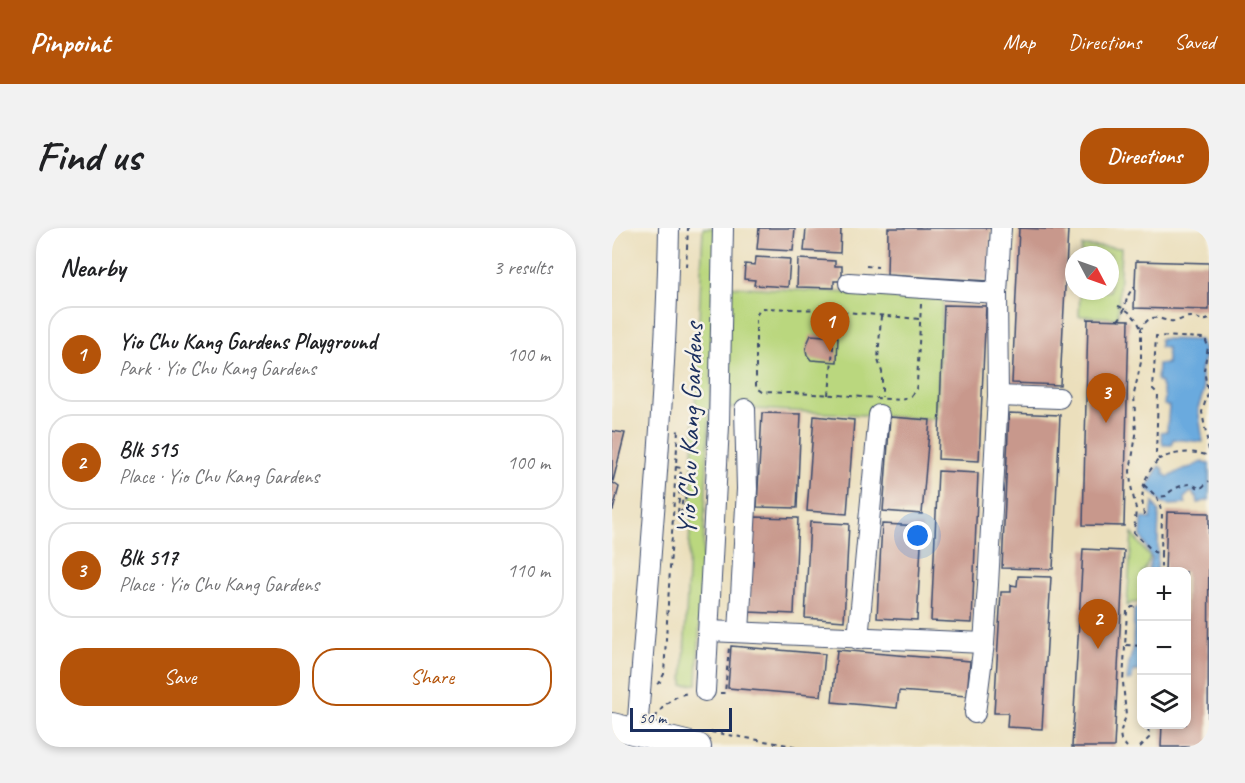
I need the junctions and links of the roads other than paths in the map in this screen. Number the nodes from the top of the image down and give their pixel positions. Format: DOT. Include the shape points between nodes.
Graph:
graph roads {
  1 [pos="669,228"];
  2 [pos="723,228"];
  3 [pos="1001,228"];
  4 [pos="849,283"];
  5 [pos="997,292"];
  6 [pos="998,396"];
  7 [pos="1059,398"];
  8 [pos="880,406"];
  9 [pos="745,409"];
  10 [pos="709,631"];
  11 [pos="739,632"];
  12 [pos="858,639"];
  13 [pos="984,643"];
  14 [pos="705,692"];
  15 [pos="975,713"];
  16 [pos="612,726"];
  17 [pos="637,733"];
  18 [pos="698,747"];
  1 -- 17 [label="street" via="658,466"];
  2 -- 10 [label="street, Yio Chu Kang Gardens"];
  3 -- 5 [label="street"];
  4 -- 5 [label="street"];
  5 -- 6 [label="street"];
  6 -- 7 [label="street"];
  6 -- 13 [label="street"];
  8 -- 12 [label="street"];
  9 -- 11 [label="street" via="747,489"];
  10 -- 11 [label="street"];
  10 -- 14 [label="street, Yio Chu Kang Gardens"];
  11 -- 12 [label="street"];
  12 -- 13 [label="street"];
  13 -- 15 [label="street"];
  16 -- 17 [label="main road"];
  17 -- 18 [label="main road"];
}
